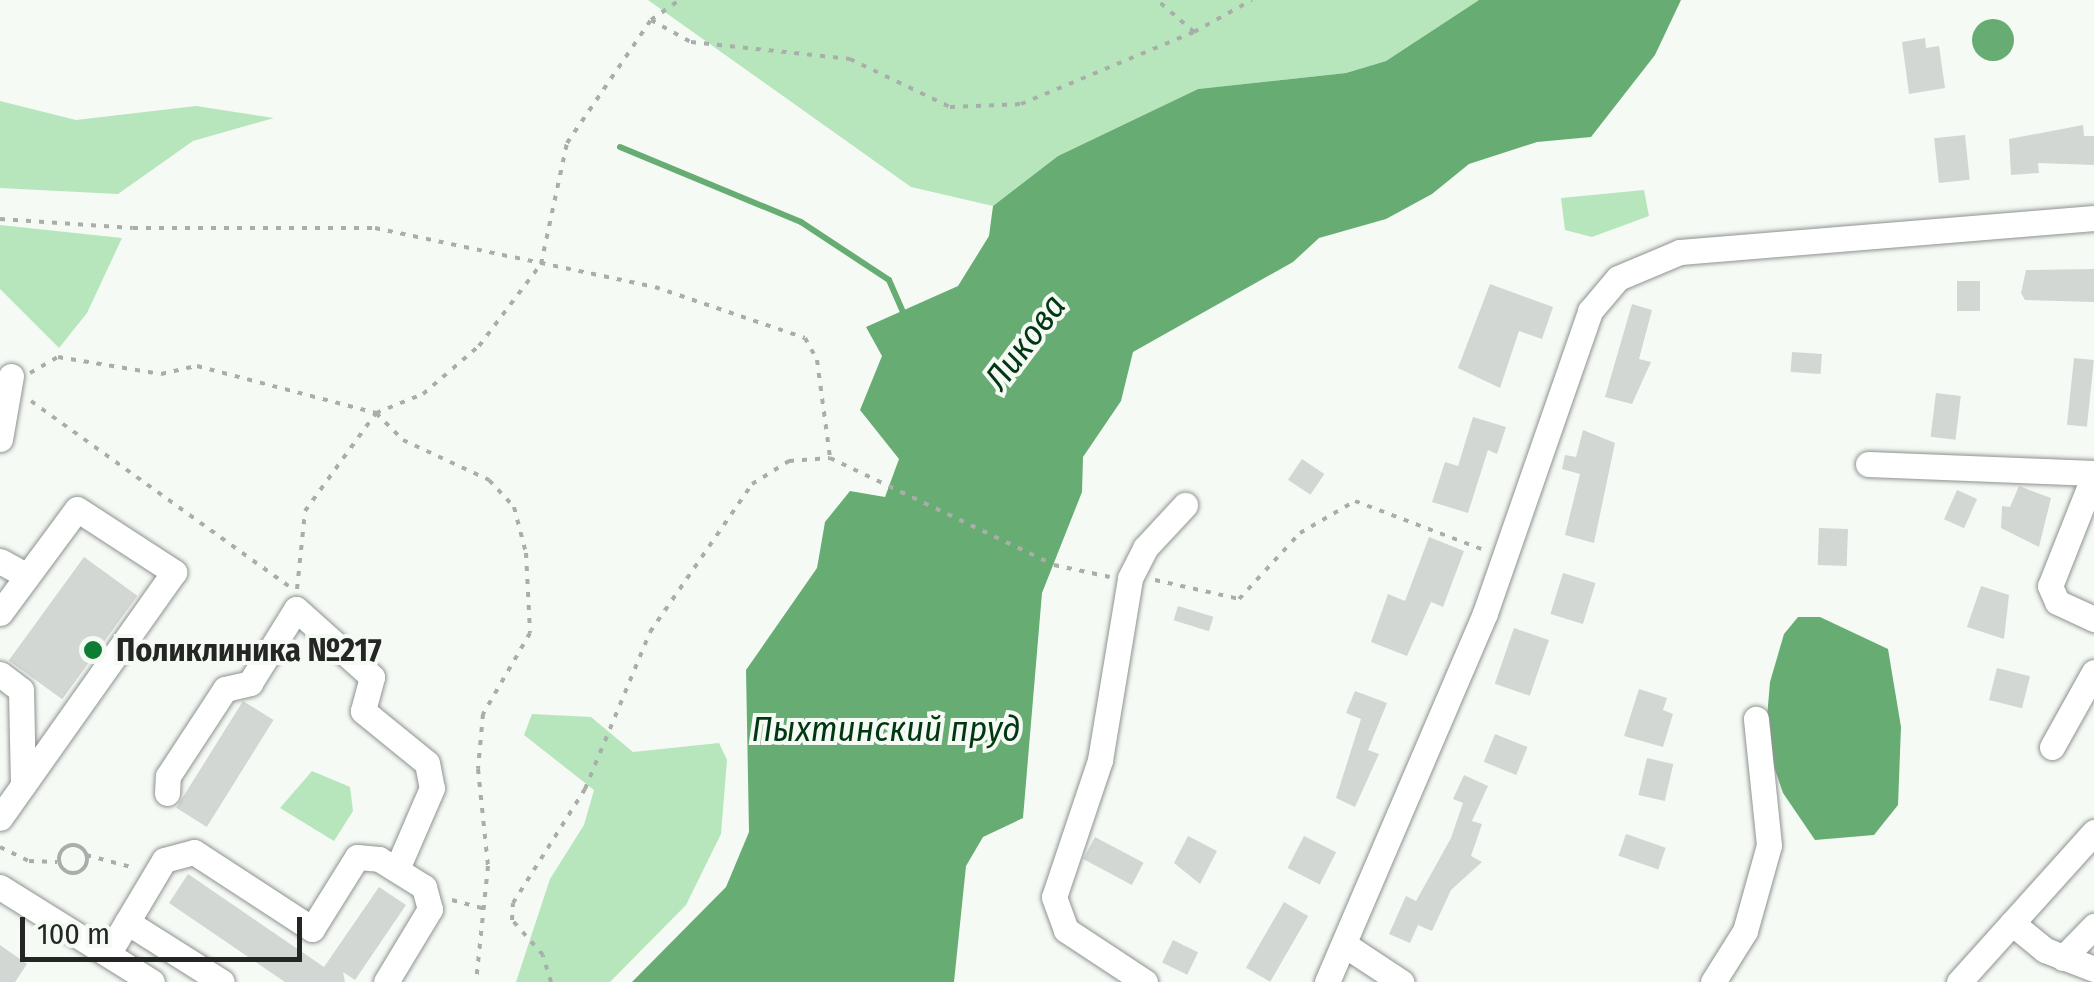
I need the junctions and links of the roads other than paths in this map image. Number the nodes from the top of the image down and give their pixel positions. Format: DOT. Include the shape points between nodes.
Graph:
graph roads {
  1 [pos="2094,218"];
  2 [pos="11,376"];
  3 [pos="0,439"];
  4 [pos="1868,464"];
  5 [pos="2094,474"];
  6 [pos="1185,505"];
  7 [pos="0,561"];
  8 [pos="28,576"];
  9 [pos="0,613"];
  10 [pos="2094,619"];
  11 [pos="2094,672"];
  12 [pos="0,674"];
  13 [pos="1756,719"];
  14 [pos="2052,747"];
  15 [pos="23,785"];
  16 [pos="167,793"];
  17 [pos="1,814"];
  18 [pos="2094,832"];
  19 [pos="397,869"];
  20 [pos="0,888"];
  21 [pos="127,922"];
  22 [pos="2012,923"];
  23 [pos="2094,926"];
  24 [pos="1348,947"];
  25 [pos="108,954"];
  26 [pos="2063,958"];
  27 [pos="2094,970"];
  28 [pos="152,982"];
  29 [pos="222,982"];
  30 [pos="386,982"];
  31 [pos="1146,982"];
  32 [pos="1327,982"];
  33 [pos="1401,982"];
  34 [pos="1713,982"];
  35 [pos="1959,982"];
  1 -- 24 [label="street" via="1680,252 1639,262 1590,310 1506,559"];
  2 -- 3 [label="street"];
  4 -- 5 [label="street"];
  5 -- 10 [label="street" via="2050,586 2057,602"];
  6 -- 31 [label="street" via="1144,548 1130,578 1100,760 1054,897 1066,930"];
  7 -- 8 [label="street"];
  8 -- 9 [label="street"];
  8 -- 15 [label="street" via="77,510 174,572"];
  11 -- 14 [label="street"];
  12 -- 15 [label="street" via="20,690"];
  13 -- 34 [label="street" via="1766,863 1745,932"];
  15 -- 17 [label="street"];
  16 -- 19 [label="street" via="168,776 224,689 250,684 296,609 372,677 363,710 427,764 432,788"];
  18 -- 22 [label="street"];
  19 -- 21 [label="street" via="358,858 312,929 194,852 164,860"];
  19 -- 30 [label="street" via="426,893 430,909"];
  20 -- 25 [label="street"];
  21 -- 25 [label="street"];
  21 -- 29 [label="street"];
  22 -- 26 [label="street"];
  22 -- 35 [label="street"];
  23 -- 26 [label="street"];
  24 -- 32 [label="street"];
  24 -- 33 [label="street"];
  25 -- 28 [label="street"];
  26 -- 27 [label="street"];
}
